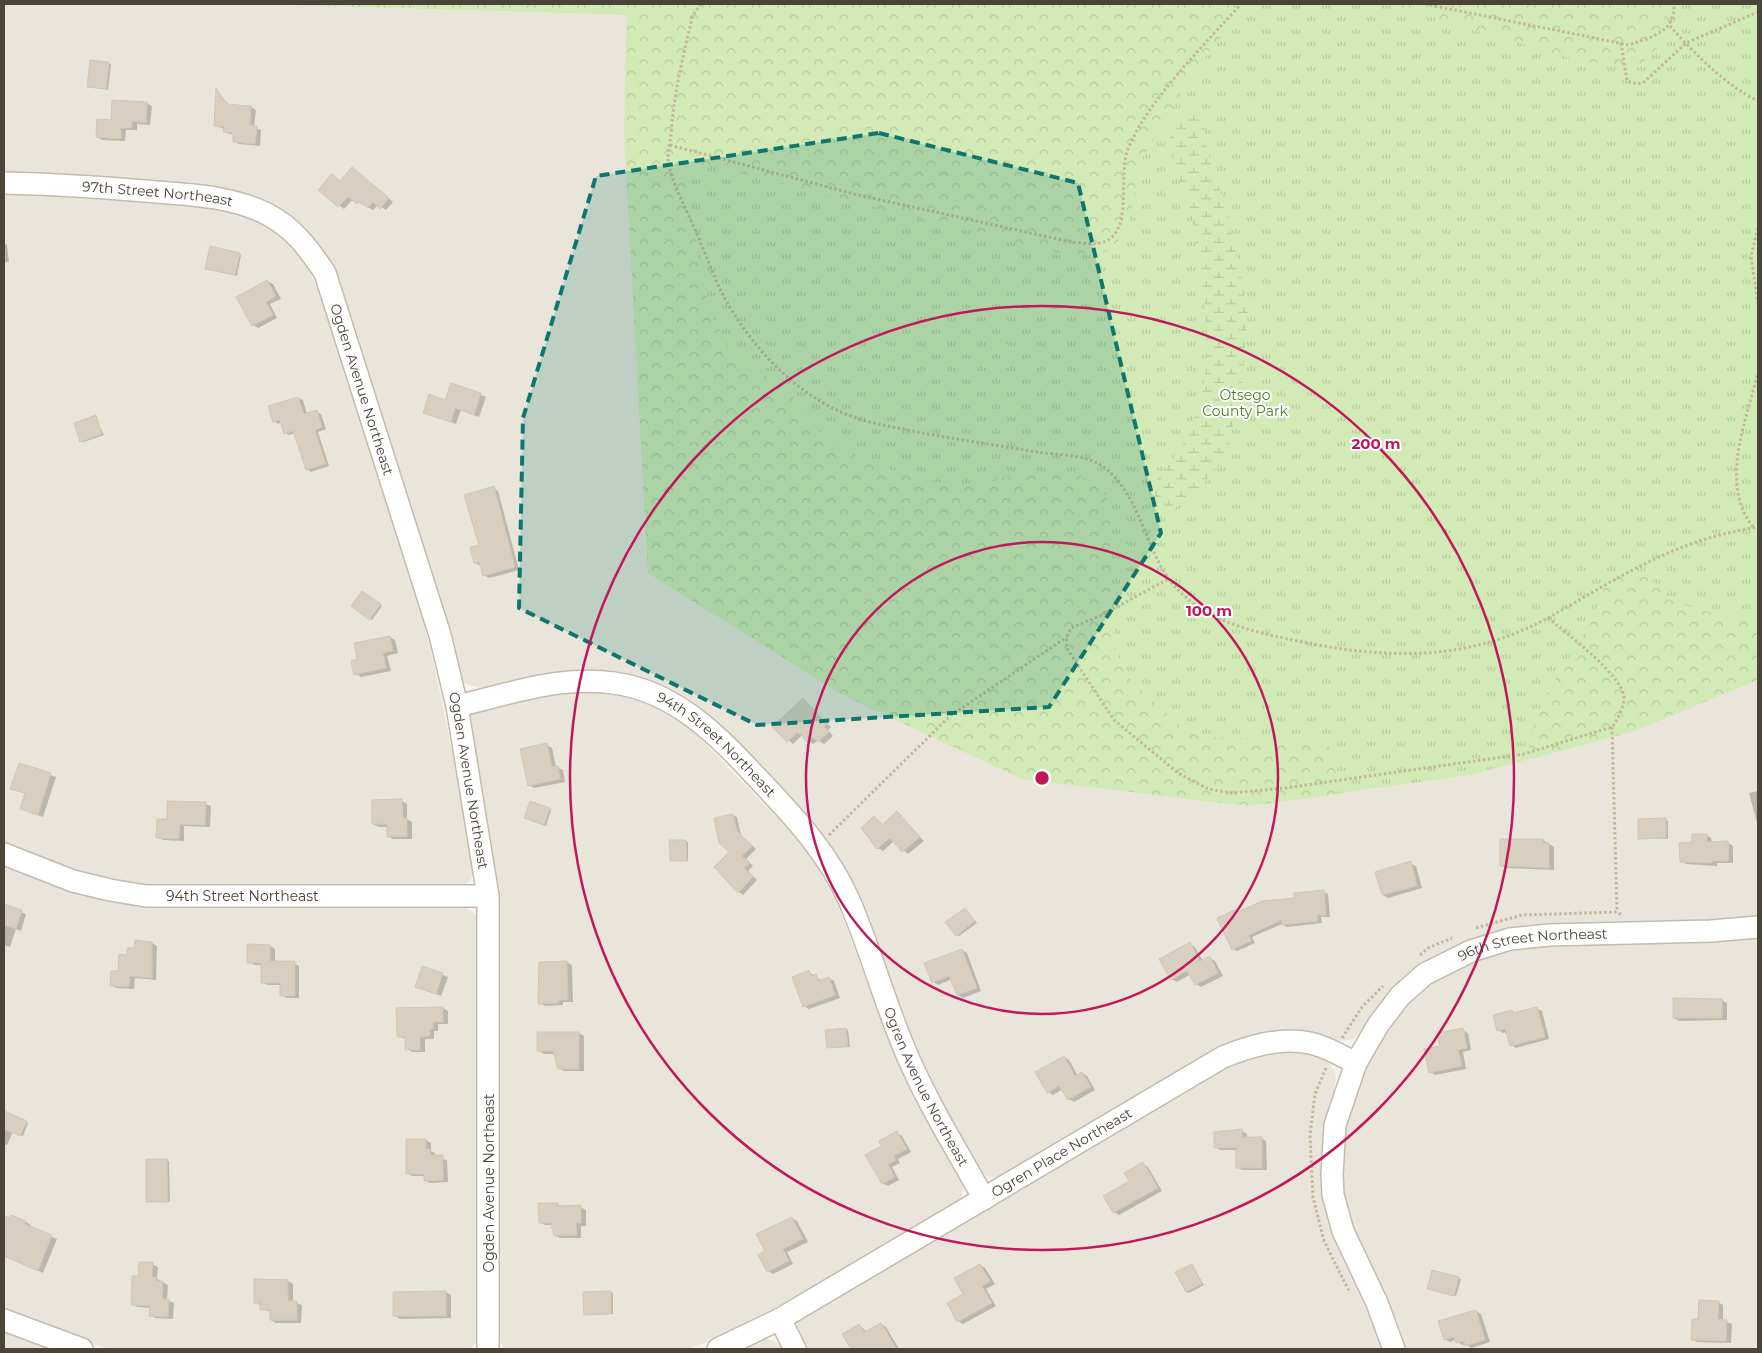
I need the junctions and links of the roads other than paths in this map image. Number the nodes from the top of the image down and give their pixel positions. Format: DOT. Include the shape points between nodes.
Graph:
graph roads {
  1 [pos="4,183"];
  2 [pos="300,237"];
  3 [pos="457,706"];
  4 [pos="4,854"];
  5 [pos="488,896"];
  6 [pos="1758,926"];
  7 [pos="876,971"];
  8 [pos="1356,1063"];
  9 [pos="984,1199"];
  10 [pos="780,1319"];
  11 [pos="4,1320"];
  12 [pos="82,1349"];
  13 [pos="488,1349"];
  14 [pos="718,1349"];
  15 [pos="795,1349"];
  16 [pos="1394,1349"];
  1 -- 2 [label="street, 97th Street Northeast" via="211,196 241,202 269,215"];
  2 -- 3 [label="street, Ogden Avenue Northeast" via="325,273 423,580"];
  3 -- 5 [label="street, Ogden Avenue Northeast"];
  3 -- 7 [label="street, 94th Street Northeast" via="561,682 585,680 642,689 670,702 714,731 810,834 849,900"];
  4 -- 5 [label="street, 94th Street Northeast" via="73,881 146,896"];
  5 -- 13 [label="street, Ogden Avenue Northeast"];
  6 -- 8 [label="street, 96th Street Northeast" via="1711,931 1549,935 1510,939 1471,951 1426,974 1400,996"];
  7 -- 9 [label="street, Ogren Avenue Northeast" via="905,1051"];
  8 -- 9 [label="street, Ogren Place Northeast" via="1310,1043 1290,1041 1248,1047 1223,1057"];
  8 -- 16 [label="street, 96th Street Northeast" via="1335,1125 1333,1196 1343,1231"];
  9 -- 10 [label="street, Ogren Place Northeast"];
  10 -- 14 [label="street, Ogren Place Northeast"];
  10 -- 15 [label="street"];
  11 -- 12 [label="street"];
}
